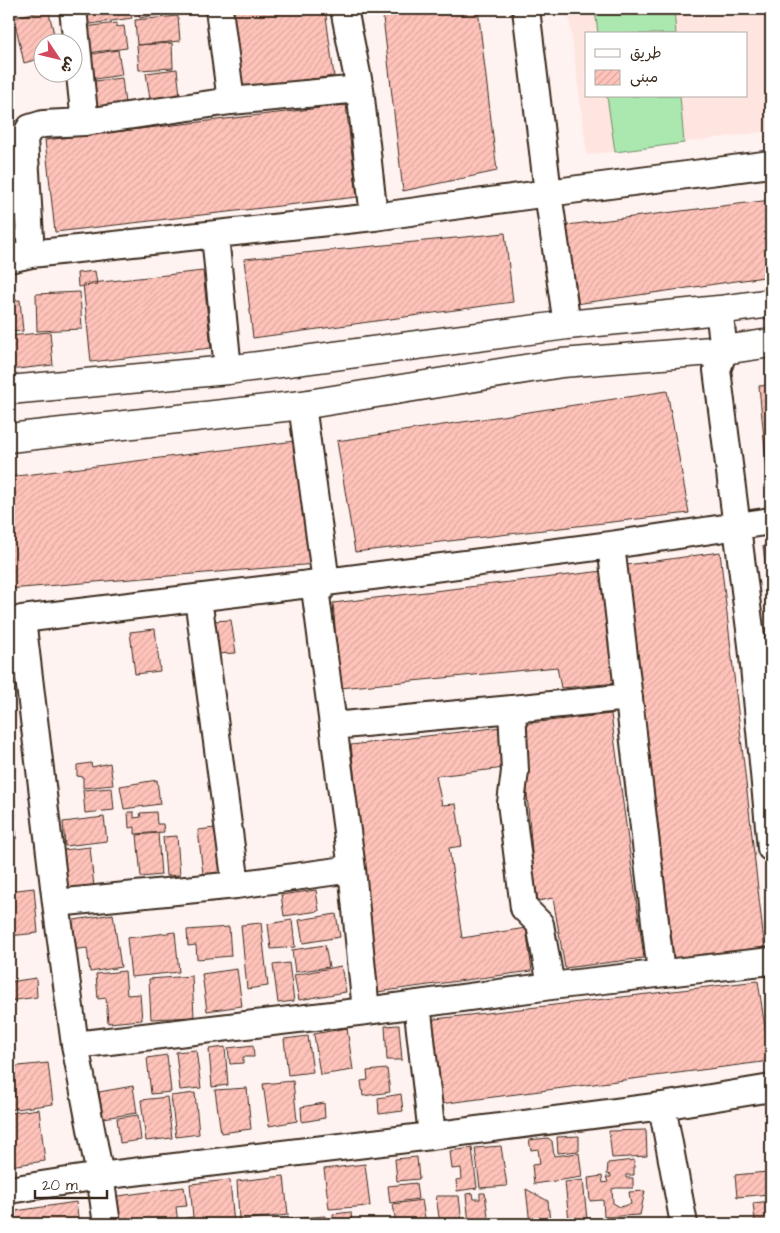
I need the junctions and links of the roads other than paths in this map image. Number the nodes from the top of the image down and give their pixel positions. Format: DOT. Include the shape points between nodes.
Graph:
graph roads {
  1 [pos="73,9"];
  2 [pos="219,9"];
  3 [pos="344,9"];
  4 [pos="526,9"];
  5 [pos="360,89"];
  6 [pos="231,101"];
  7 [pos="85,122"];
  8 [pos="771,164"];
  9 [pos="548,192"];
  10 [pos="374,217"];
  11 [pos="215,235"];
  12 [pos="20,257"];
  13 [pos="771,303"];
  14 [pos="719,310"];
  15 [pos="567,325"];
  16 [pos="771,343"];
  17 [pos="724,350"];
  18 [pos="228,370"];
  19 [pos="9,390"];
  20 [pos="302,406"];
  21 [pos="9,438"];
  22 [pos="771,521"];
  23 [pos="736,526"];
  24 [pos="611,545"];
  25 [pos="326,582"];
  26 [pos="198,598"];
  27 [pos="761,644"];
  28 [pos="629,697"];
  29 [pos="512,710"];
  30 [pos="333,726"];
  31 [pos="771,848"];
  32 [pos="352,869"];
  33 [pos="236,885"];
  34 [pos="56,903"];
  35 [pos="771,961"];
  36 [pos="661,973"];
  37 [pos="551,986"];
  38 [pos="417,1004"];
  39 [pos="366,1011"];
  40 [pos="75,1045"];
  41 [pos="771,1088"];
  42 [pos="662,1106"];
  43 [pos="432,1135"];
  44 [pos="100,1176"];
  45 [pos="9,1190"];
  46 [pos="107,1224"];
  47 [pos="684,1224"];
  1 -- 7 [label="street"];
  2 -- 6 [label="street"];
  3 -- 5 [label="street"];
  4 -- 9 [label="street"];
  5 -- 6 [label="street"];
  5 -- 10 [label="street"];
  6 -- 7 [label="street"];
  7 -- 12 [label="street" via="43,124 30,128 24,139"];
  8 -- 9 [label="street"];
  9 -- 10 [label="street"];
  9 -- 15 [label="street"];
  10 -- 11 [label="street"];
  11 -- 12 [label="street"];
  11 -- 18 [label="street"];
  13 -- 14 [label="street"];
  14 -- 15 [label="street"];
  14 -- 17 [label="street"];
  15 -- 18 [label="street"];
  16 -- 17 [label="street"];
  17 -- 20 [label="street" via="562,362"];
  17 -- 23 [label="street" via="717,370"];
  18 -- 19 [label="street"];
  20 -- 21 [label="street"];
  20 -- 25 [label="street"];
  22 -- 23 [label="street"];
  23 -- 24 [label="street"];
  23 -- 27 [label="street"];
  24 -- 25 [label="street"];
  24 -- 28 [label="street"];
  25 -- 26 [label="street"];
  25 -- 30 [label="street" via="316,596"];
  26 -- 33 [label="street"];
  26 -- 34 [label="street" via="22,619"];
  27 -- 31 [label="street"];
  28 -- 29 [label="street"];
  28 -- 36 [label="street"];
  29 -- 30 [label="street"];
  29 -- 37 [label="street" via="516,772 511,803 524,908 540,924"];
  30 -- 32 [label="street"];
  32 -- 33 [label="street"];
  32 -- 39 [label="street"];
  33 -- 34 [label="street"];
  34 -- 40 [label="street"];
  35 -- 36 [label="street"];
  36 -- 37 [label="street"];
  37 -- 38 [label="street"];
  38 -- 39 [label="street"];
  38 -- 43 [label="street"];
  39 -- 40 [label="street"];
  40 -- 44 [label="street"];
  41 -- 42 [label="street"];
  42 -- 43 [label="street"];
  42 -- 47 [label="street"];
  43 -- 44 [label="street"];
  44 -- 45 [label="street"];
  44 -- 46 [label="street"];
}
